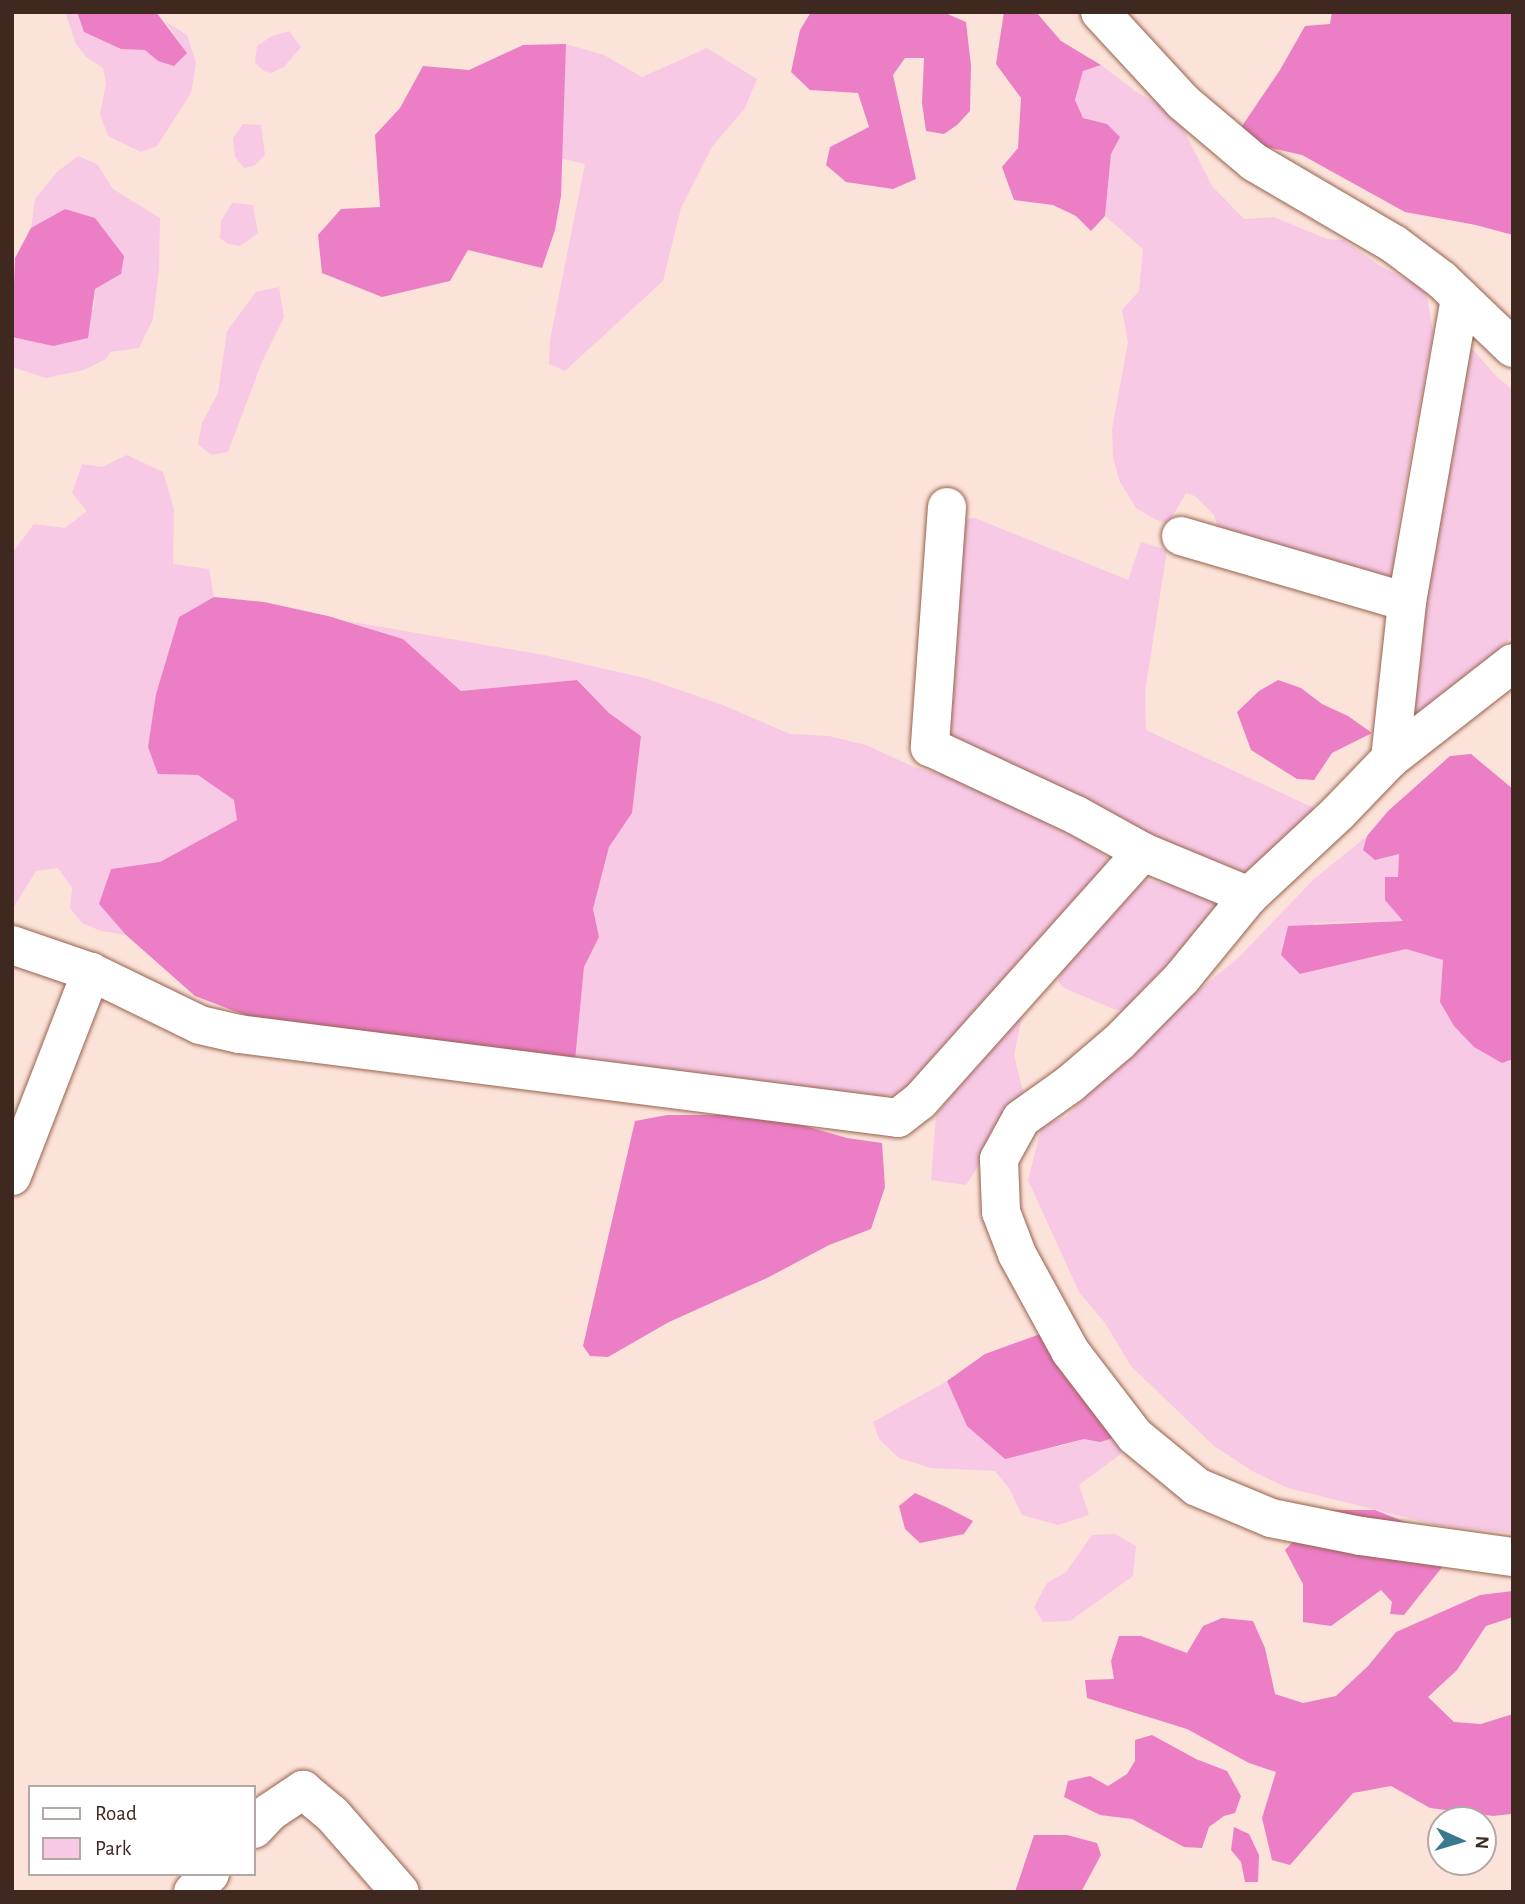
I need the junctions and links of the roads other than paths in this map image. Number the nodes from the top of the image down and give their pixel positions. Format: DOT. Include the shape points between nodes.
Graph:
graph roads {
  1 [pos="1100,12"];
  2 [pos="1460,298"];
  3 [pos="1513,348"];
  4 [pos="947,507"];
  5 [pos="1181,536"];
  6 [pos="1407,602"];
  7 [pos="1513,663"];
  8 [pos="1390,759"];
  9 [pos="1143,852"];
  10 [pos="1249,896"];
  11 [pos="12,945"];
  12 [pos="91,972"];
  13 [pos="12,1176"];
  14 [pos="1513,1557"];
  15 [pos="256,1827"];
  16 [pos="208,1876"];
  17 [pos="193,1892"];
  18 [pos="400,1892"];
  1 -- 2 [label="street" via="1183,102 1254,162 1394,244"];
  2 -- 3 [label="street"];
  2 -- 6 [label="street"];
  4 -- 9 [label="street" via="930,747 1076,815"];
  5 -- 6 [label="street"];
  6 -- 8 [label="street"];
  7 -- 8 [label="street"];
  8 -- 10 [label="street"];
  9 -- 10 [label="street"];
  9 -- 12 [label="street" via="920,1101 898,1118 239,1034 173,1014"];
  10 -- 14 [label="street" via="1182,978 1119,1042 1021,1119 999,1159 1001,1212 1017,1254 1070,1351 1135,1436 1197,1487 1270,1518 1360,1536"];
  11 -- 12 [label="street"];
  12 -- 13 [label="street"];
  15 -- 18 [label="street" via="303,1790 332,1814"];
  16 -- 17 [label="street"];
}
